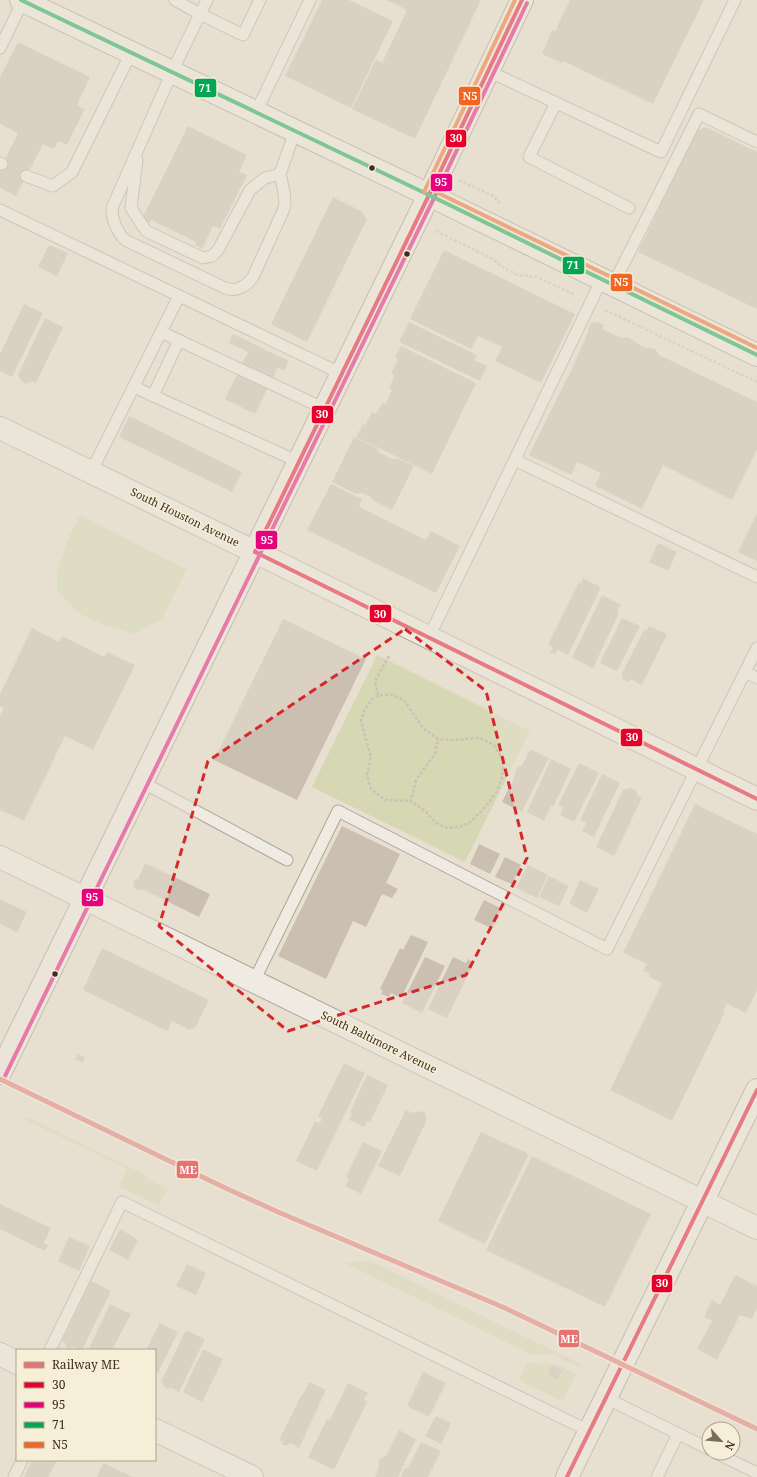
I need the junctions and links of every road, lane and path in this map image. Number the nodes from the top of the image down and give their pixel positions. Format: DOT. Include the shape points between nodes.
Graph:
graph roads {
  1 [pos="175,0"];
  2 [pos="207,0"];
  3 [pos="260,0"];
  4 [pos="310,0"];
  5 [pos="522,0"];
  6 [pos="735,0"];
  7 [pos="22,1"];
  8 [pos="200,14"];
  9 [pos="0,48"];
  10 [pos="131,53"];
  11 [pos="488,71"];
  12 [pos="172,72"];
  13 [pos="556,103"];
  14 [pos="256,112"];
  15 [pos="295,131"];
  16 [pos="757,142"];
  17 [pos="139,146"];
  18 [pos="280,174"];
  19 [pos="26,176"];
  20 [pos="430,196"];
  21 [pos="629,208"];
  22 [pos="0,210"];
  23 [pos="608,282"];
  24 [pos="179,296"];
  25 [pos="161,332"];
  26 [pos="179,340"];
  27 [pos="757,355"];
  28 [pos="342,374"];
  29 [pos="134,387"];
  30 [pos="153,396"];
  31 [pos="325,409"];
  32 [pos="0,428"];
  33 [pos="515,460"];
  34 [pos="299,462"];
  35 [pos="91,472"];
  36 [pos="255,552"];
  37 [pos="757,577"];
  38 [pos="429,637"];
  39 [pos="757,648"];
  40 [pos="389,656"];
  41 [pos="745,672"];
  42 [pos="757,678"];
  43 [pos="378,695"];
  44 [pos="438,738"];
  45 [pos="697,769"];
  46 [pos="142,782"];
  47 [pos="757,799"];
  48 [pos="411,801"];
  49 [pos="0,857"];
  50 [pos="287,860"];
  51 [pos="86,899"];
  52 [pos="254,981"];
  53 [pos="0,1073"];
  54 [pos="757,1090"];
  55 [pos="703,1201"];
  56 [pos="757,1228"];
  57 [pos="50,1349"];
  58 [pos="0,1354"];
  59 [pos="16,1362"];
  60 [pos="606,1398"];
  61 [pos="156,1430"];
  62 [pos="589,1432"];
  63 [pos="678,1434"];
  64 [pos="701,1446"];
  65 [pos="22,1461"];
  66 [pos="732,1461"];
  67 [pos="757,1473"];
  68 [pos="14,1477"];
  69 [pos="252,1477"];
  70 [pos="567,1477"];
  71 [pos="657,1477"];
  1 -- 8 [label="lane"];
  2 -- 8 [label="lane"];
  3 -- 8 [label="lane" via="243,35"];
  4 -- 14 [label="lane"];
  5 -- 11 [label="street"];
  6 -- 13 [label="lane" via="661,152"];
  7 -- 9 [label="lane"];
  7 -- 10 [label="street"];
  8 -- 12 [label="lane"];
  10 -- 12 [label="street"];
  10 -- 19 [label="lane" via="72,172 53,186"];
  11 -- 13 [label="lane"];
  11 -- 20 [label="street"];
  12 -- 14 [label="street"];
  12 -- 17 [label="lane"];
  13 -- 21 [label="lane" via="529,158"];
  14 -- 15 [label="street"];
  15 -- 18 [label="lane"];
  15 -- 20 [label="street"];
  16 -- 23 [label="lane" via="699,114"];
  17 -- 18 [label="lane" via="131,208 146,231 203,258 212,256 218,250 250,190 265,178"];
  17 -- 18 [label="lane" via="112,208 112,217 119,234 125,240 231,290 238,289 251,280 283,211 285,200"];
  20 -- 23 [label="street"];
  20 -- 28 [label="street"];
  22 -- 24 [label="lane"];
  23 -- 27 [label="street"];
  23 -- 33 [label="lane"];
  24 -- 25 [label="lane"];
  24 -- 28 [label="lane"];
  25 -- 26 [label="lane"];
  25 -- 29 [label="lane"];
  26 -- 30 [label="lane"];
  26 -- 31 [label="lane"];
  28 -- 31 [label="street"];
  29 -- 30 [label="lane"];
  29 -- 35 [label="lane"];
  30 -- 34 [label="lane"];
  31 -- 34 [label="street"];
  32 -- 35 [label="street, South Houston Avenue"];
  33 -- 37 [label="lane"];
  33 -- 38 [label="lane"];
  34 -- 36 [label="street"];
  35 -- 36 [label="street, South Houston Avenue"];
  36 -- 38 [label="street, South Houston Avenue"];
  36 -- 46 [label="street"];
  38 -- 45 [label="street, South Houston Avenue"];
  39 -- 41 [label="lane"];
  40 -- 43 [label="path" via="375,681"];
  41 -- 42 [label="lane"];
  41 -- 45 [label="lane"];
  43 -- 44 [label="path" via="392,695 404,700 423,728"];
  43 -- 48 [label="path" via="371,700 361,721 371,757 368,774 371,789 385,800"];
  44 -- 48 [label="path" via="435,754 416,780"];
  44 -- 48 [label="path" via="480,738 494,745 504,761 502,778 496,793 472,821 453,828 436,823"];
  45 -- 47 [label="street, South Houston Avenue"];
  45 -- 52 [label="lane" via="607,949 338,811"];
  46 -- 50 [label="lane"];
  46 -- 51 [label="street"];
  49 -- 51 [label="street, South Baltimore Avenue"];
  51 -- 52 [label="street, South Baltimore Avenue"];
  51 -- 53 [label="street"];
  52 -- 55 [label="street, South Baltimore Avenue"];
  54 -- 55 [label="street"];
  55 -- 56 [label="street, South Baltimore Avenue"];
  55 -- 60 [label="street"];
  57 -- 62 [label="lane" via="122,1202"];
  58 -- 59 [label="street"];
  60 -- 62 [label="street"];
  60 -- 63 [label="lane"];
  61 -- 69 [label="street"];
  62 -- 70 [label="street"];
  63 -- 64 [label="lane"];
  63 -- 71 [label="lane"];
  65 -- 68 [label="lane"];
  66 -- 67 [label="lane"];
}
